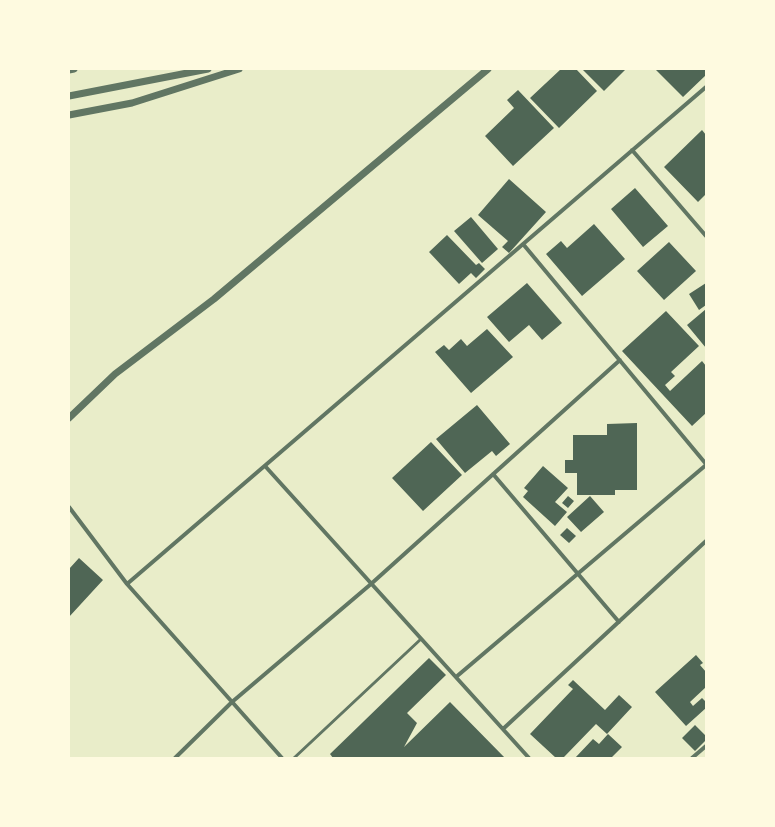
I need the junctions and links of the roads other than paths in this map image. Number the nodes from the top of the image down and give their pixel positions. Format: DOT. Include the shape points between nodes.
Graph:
graph roads {
  1 [pos="74,69"];
  2 [pos="208,69"];
  3 [pos="239,69"];
  4 [pos="488,69"];
  5 [pos="69,70"];
  6 [pos="706,87"];
  7 [pos="69,96"];
  8 [pos="69,115"];
  9 [pos="632,150"];
  10 [pos="706,236"];
  11 [pos="523,244"];
  12 [pos="620,360"];
  13 [pos="69,418"];
  14 [pos="706,464"];
  15 [pos="265,466"];
  16 [pos="493,474"];
  17 [pos="69,507"];
  18 [pos="706,541"];
  19 [pos="577,574"];
  20 [pos="127,584"];
  21 [pos="371,584"];
  22 [pos="618,622"];
  23 [pos="421,639"];
  24 [pos="456,677"];
  25 [pos="232,702"];
  26 [pos="503,729"];
  27 [pos="706,746"];
  28 [pos="175,758"];
  29 [pos="282,758"];
  30 [pos="294,758"];
  31 [pos="529,758"];
  32 [pos="692,758"];
  1 -- 5 [label="street"];
  2 -- 7 [label="street"];
  3 -- 8 [label="street" via="132,103"];
  4 -- 13 [label="street" via="214,299 115,374"];
  6 -- 9 [label="street"];
  9 -- 10 [label="street"];
  9 -- 11 [label="street"];
  11 -- 12 [label="street"];
  11 -- 15 [label="street"];
  12 -- 14 [label="street"];
  12 -- 16 [label="street"];
  14 -- 19 [label="street"];
  15 -- 20 [label="street"];
  15 -- 21 [label="street"];
  16 -- 19 [label="street"];
  16 -- 21 [label="street"];
  17 -- 20 [label="street"];
  18 -- 22 [label="street"];
  19 -- 22 [label="street"];
  19 -- 24 [label="street"];
  20 -- 25 [label="street"];
  21 -- 23 [label="street"];
  21 -- 25 [label="street"];
  22 -- 26 [label="street"];
  23 -- 24 [label="street"];
  23 -- 30 [label="lane"];
  24 -- 26 [label="street"];
  25 -- 28 [label="street"];
  25 -- 29 [label="street"];
  26 -- 31 [label="street"];
  27 -- 32 [label="street"];
}
